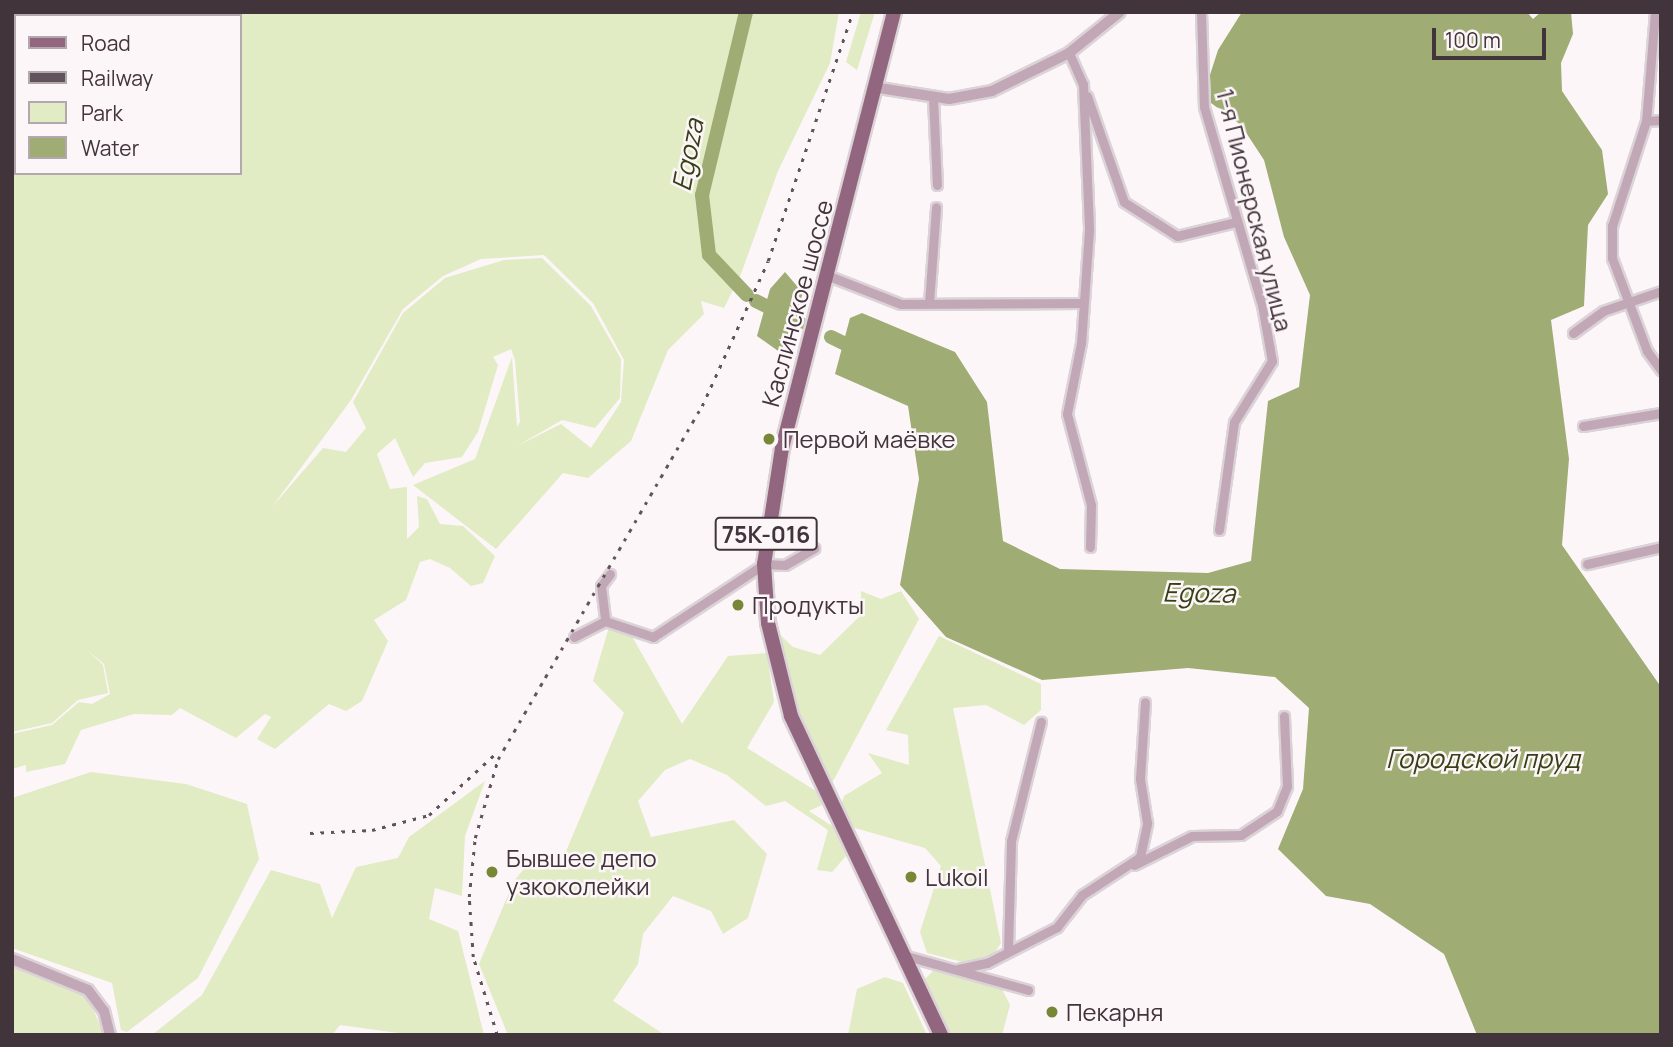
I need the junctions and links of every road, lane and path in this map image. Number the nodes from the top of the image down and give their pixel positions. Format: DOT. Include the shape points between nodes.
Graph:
graph roads {
  1 [pos="894,12"];
  2 [pos="1120,12"];
  3 [pos="1201,12"];
  4 [pos="1655,12"];
  5 [pos="1069,52"];
  6 [pos="1083,84"];
  7 [pos="879,89"];
  8 [pos="933,98"];
  9 [pos="1661,120"];
  10 [pos="1646,121"];
  11 [pos="937,185"];
  12 [pos="936,207"];
  13 [pos="1236,222"];
  14 [pos="829,276"];
  15 [pos="1661,291"];
  16 [pos="1628,301"];
  17 [pos="929,303"];
  18 [pos="1082,303"];
  19 [pos="1573,333"];
  20 [pos="1661,370"];
  21 [pos="1661,413"];
  22 [pos="1583,426"];
  23 [pos="1219,530"];
  24 [pos="1090,547"];
  25 [pos="1661,547"];
  26 [pos="815,548"];
  27 [pos="764,564"];
  28 [pos="1587,564"];
  29 [pos="610,574"];
  30 [pos="604,621"];
  31 [pos="574,637"];
  32 [pos="1146,702"];
  33 [pos="1284,716"];
  34 [pos="1041,722"];
  35 [pos="1129,867"];
  36 [pos="1008,950"];
  37 [pos="903,955"];
  38 [pos="12,959"];
  39 [pos="958,969"];
  40 [pos="1028,990"];
  41 [pos="110,1035"];
  42 [pos="941,1035"];
  1 -- 7 [label="main road, Каслинское шоссе / 75К-016"];
  2 -- 5 [label="street"];
  3 -- 13 [label="street, 1-я Пионерская улица" via="1204,107"];
  4 -- 10 [label="street"];
  5 -- 6 [label="street"];
  5 -- 8 [label="street" via="992,91"];
  6 -- 13 [label="street" via="1124,202 1177,236"];
  6 -- 18 [label="street" via="1089,230"];
  7 -- 8 [label="street"];
  7 -- 14 [label="main road, Каслинское шоссе / 75К-016"];
  8 -- 11 [label="street"];
  9 -- 10 [label="street"];
  10 -- 16 [label="street" via="1612,226 1612,258"];
  12 -- 17 [label="street"];
  13 -- 23 [label="street, 1-я Пионерская улица" via="1272,361 1234,422"];
  14 -- 17 [label="street" via="901,304"];
  14 -- 27 [label="main road, Каслинское шоссе / 75К-016" via="782,448"];
  15 -- 16 [label="street"];
  16 -- 19 [label="street"];
  16 -- 20 [label="street"];
  17 -- 18 [label="street"];
  18 -- 24 [label="street" via="1067,414 1091,505"];
  21 -- 22 [label="street"];
  25 -- 28 [label="street"];
  26 -- 27 [label="street" via="785,565"];
  27 -- 30 [label="street" via="653,637"];
  27 -- 37 [label="main road, Каслинское шоссе / 75К-016" via="768,623 791,716"];
  29 -- 30 [label="street" via="601,586"];
  30 -- 31 [label="street"];
  32 -- 35 [label="street" via="1140,779 1146,842"];
  33 -- 35 [label="street" via="1287,786 1277,811 1241,835 1192,836"];
  34 -- 36 [label="street" via="1011,841"];
  35 -- 36 [label="street" via="1082,895 1057,927"];
  36 -- 39 [label="street"];
  37 -- 39 [label="street"];
  37 -- 42 [label="main road, Каслинское шоссе / 75К-016"];
  38 -- 41 [label="street" via="88,990 104,1011"];
  39 -- 40 [label="street"];
}
